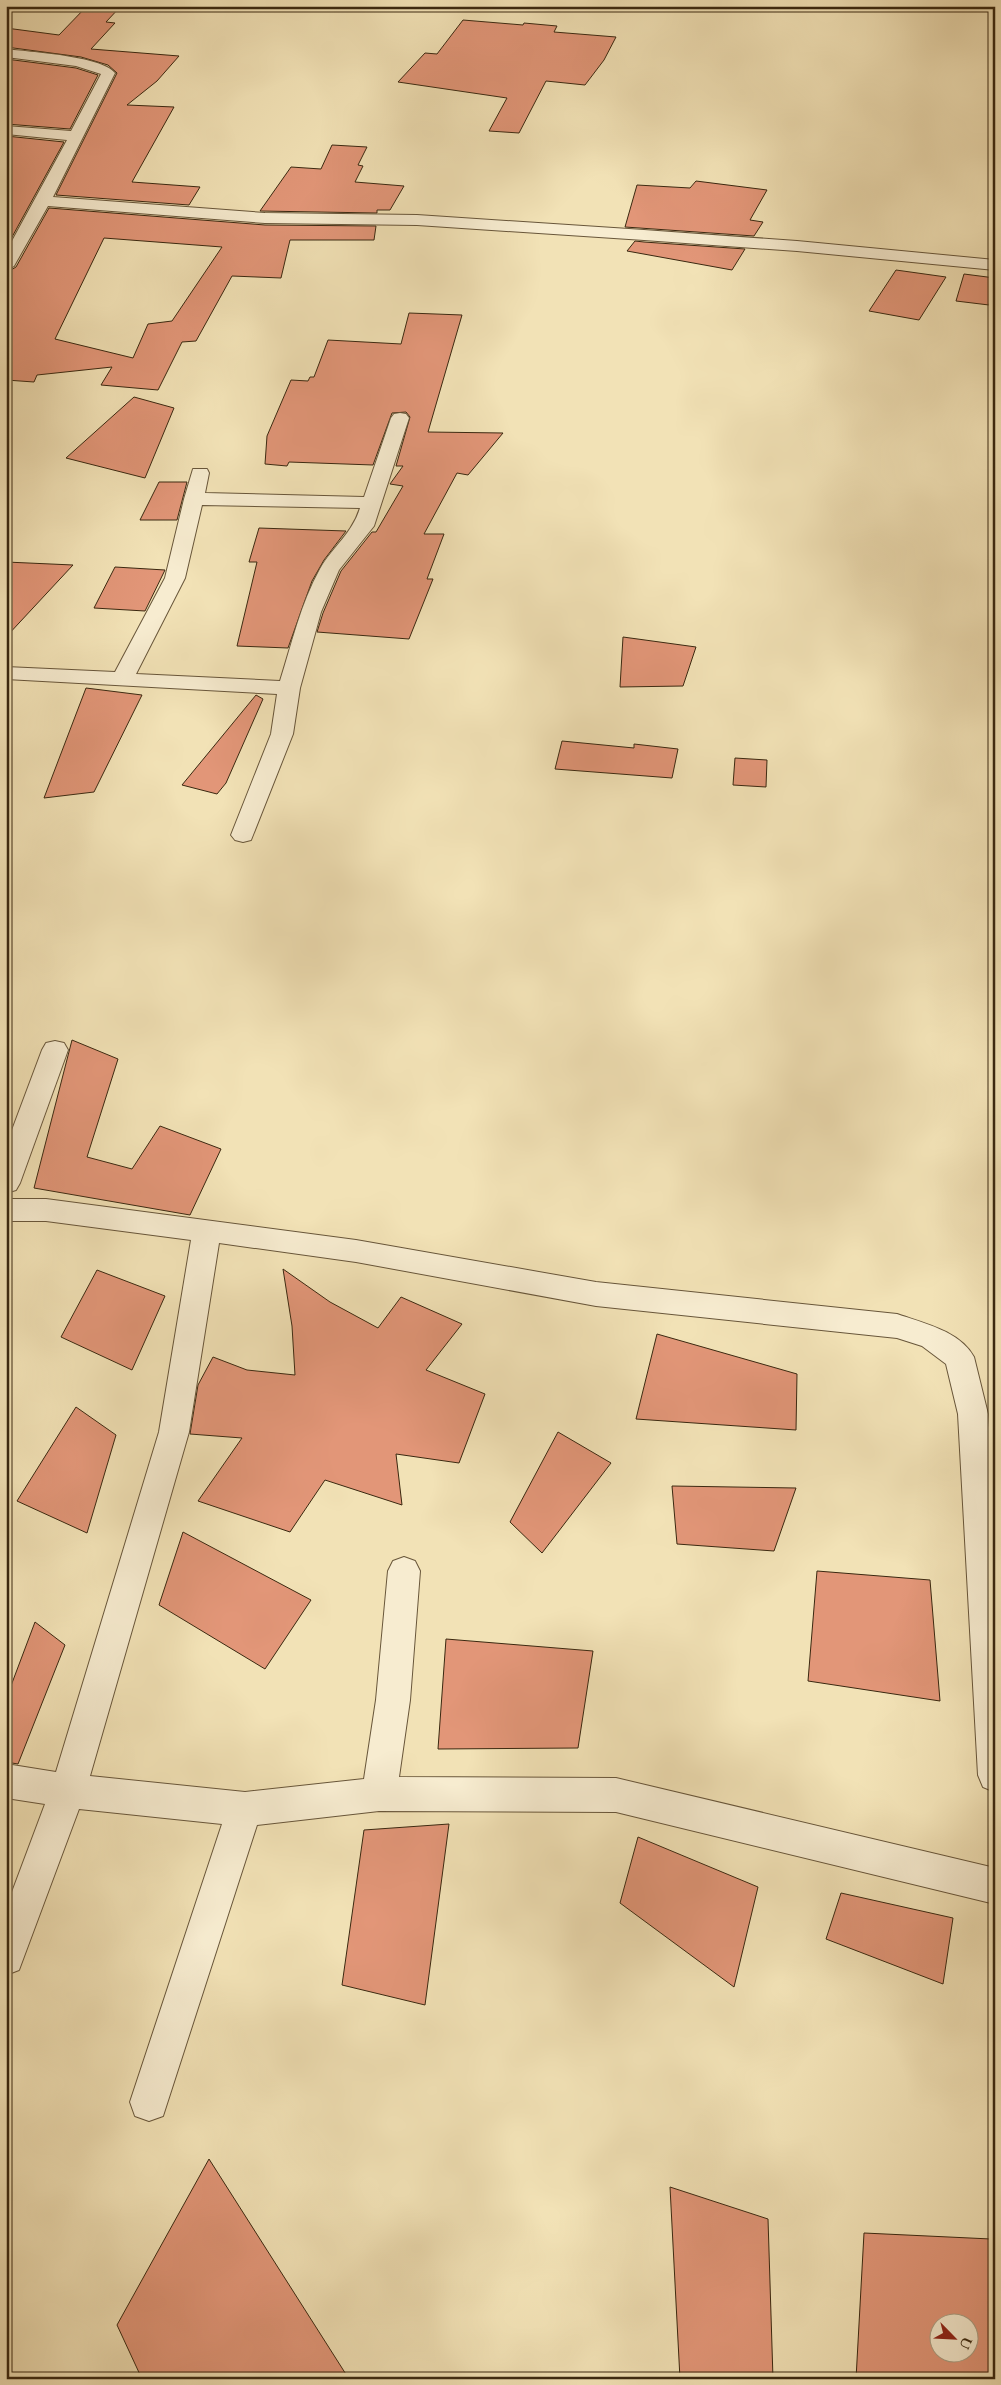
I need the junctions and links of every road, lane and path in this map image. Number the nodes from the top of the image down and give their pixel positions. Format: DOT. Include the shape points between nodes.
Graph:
graph roads {
  1 [pos="6,53"];
  2 [pos="6,130"];
  3 [pos="74,136"];
  4 [pos="43,200"];
  5 [pos="995,265"];
  6 [pos="6,266"];
  7 [pos="400,418"];
  8 [pos="200,473"];
  9 [pos="193,499"];
  10 [pos="370,503"];
  11 [pos="6,673"];
  12 [pos="122,680"];
  13 [pos="289,688"];
  14 [pos="244,835"];
  15 [pos="54,1050"];
  16 [pos="6,1183"];
  17 [pos="6,1210"];
  18 [pos="206,1230"];
  19 [pos="404,1571"];
  20 [pos="995,1775"];
  21 [pos="6,1781"];
  22 [pos="68,1791"];
  23 [pos="379,1794"];
  24 [pos="245,1809"];
  25 [pos="995,1886"];
  26 [pos="6,1957"];
  27 [pos="149,2102"];
  1 -- 3 [label="street" via="104,68 108,73"];
  2 -- 3 [label="street"];
  3 -- 4 [label="street"];
  4 -- 5 [label="street" via="266,218 417,220 644,235"];
  4 -- 6 [label="street"];
  7 -- 10 [label="street"];
  8 -- 9 [label="street"];
  9 -- 10 [label="street"];
  9 -- 12 [label="street" via="175,578"];
  10 -- 13 [label="street" via="364,526 330,568 311,612"];
  11 -- 12 [label="street"];
  12 -- 13 [label="street"];
  13 -- 14 [label="street" via="282,734"];
  15 -- 16 [label="street"];
  17 -- 18 [label="street" via="46,1210"];
  18 -- 20 [label="street" via="356,1251 596,1294 897,1326 932,1338 959,1357 973,1414"];
  18 -- 22 [label="street" via="174,1432"];
  19 -- 23 [label="street" via="393,1700"];
  21 -- 22 [label="street"];
  22 -- 24 [label="street"];
  22 -- 26 [label="street"];
  23 -- 24 [label="street"];
  23 -- 25 [label="street" via="616,1795"];
  24 -- 27 [label="street"];
}
